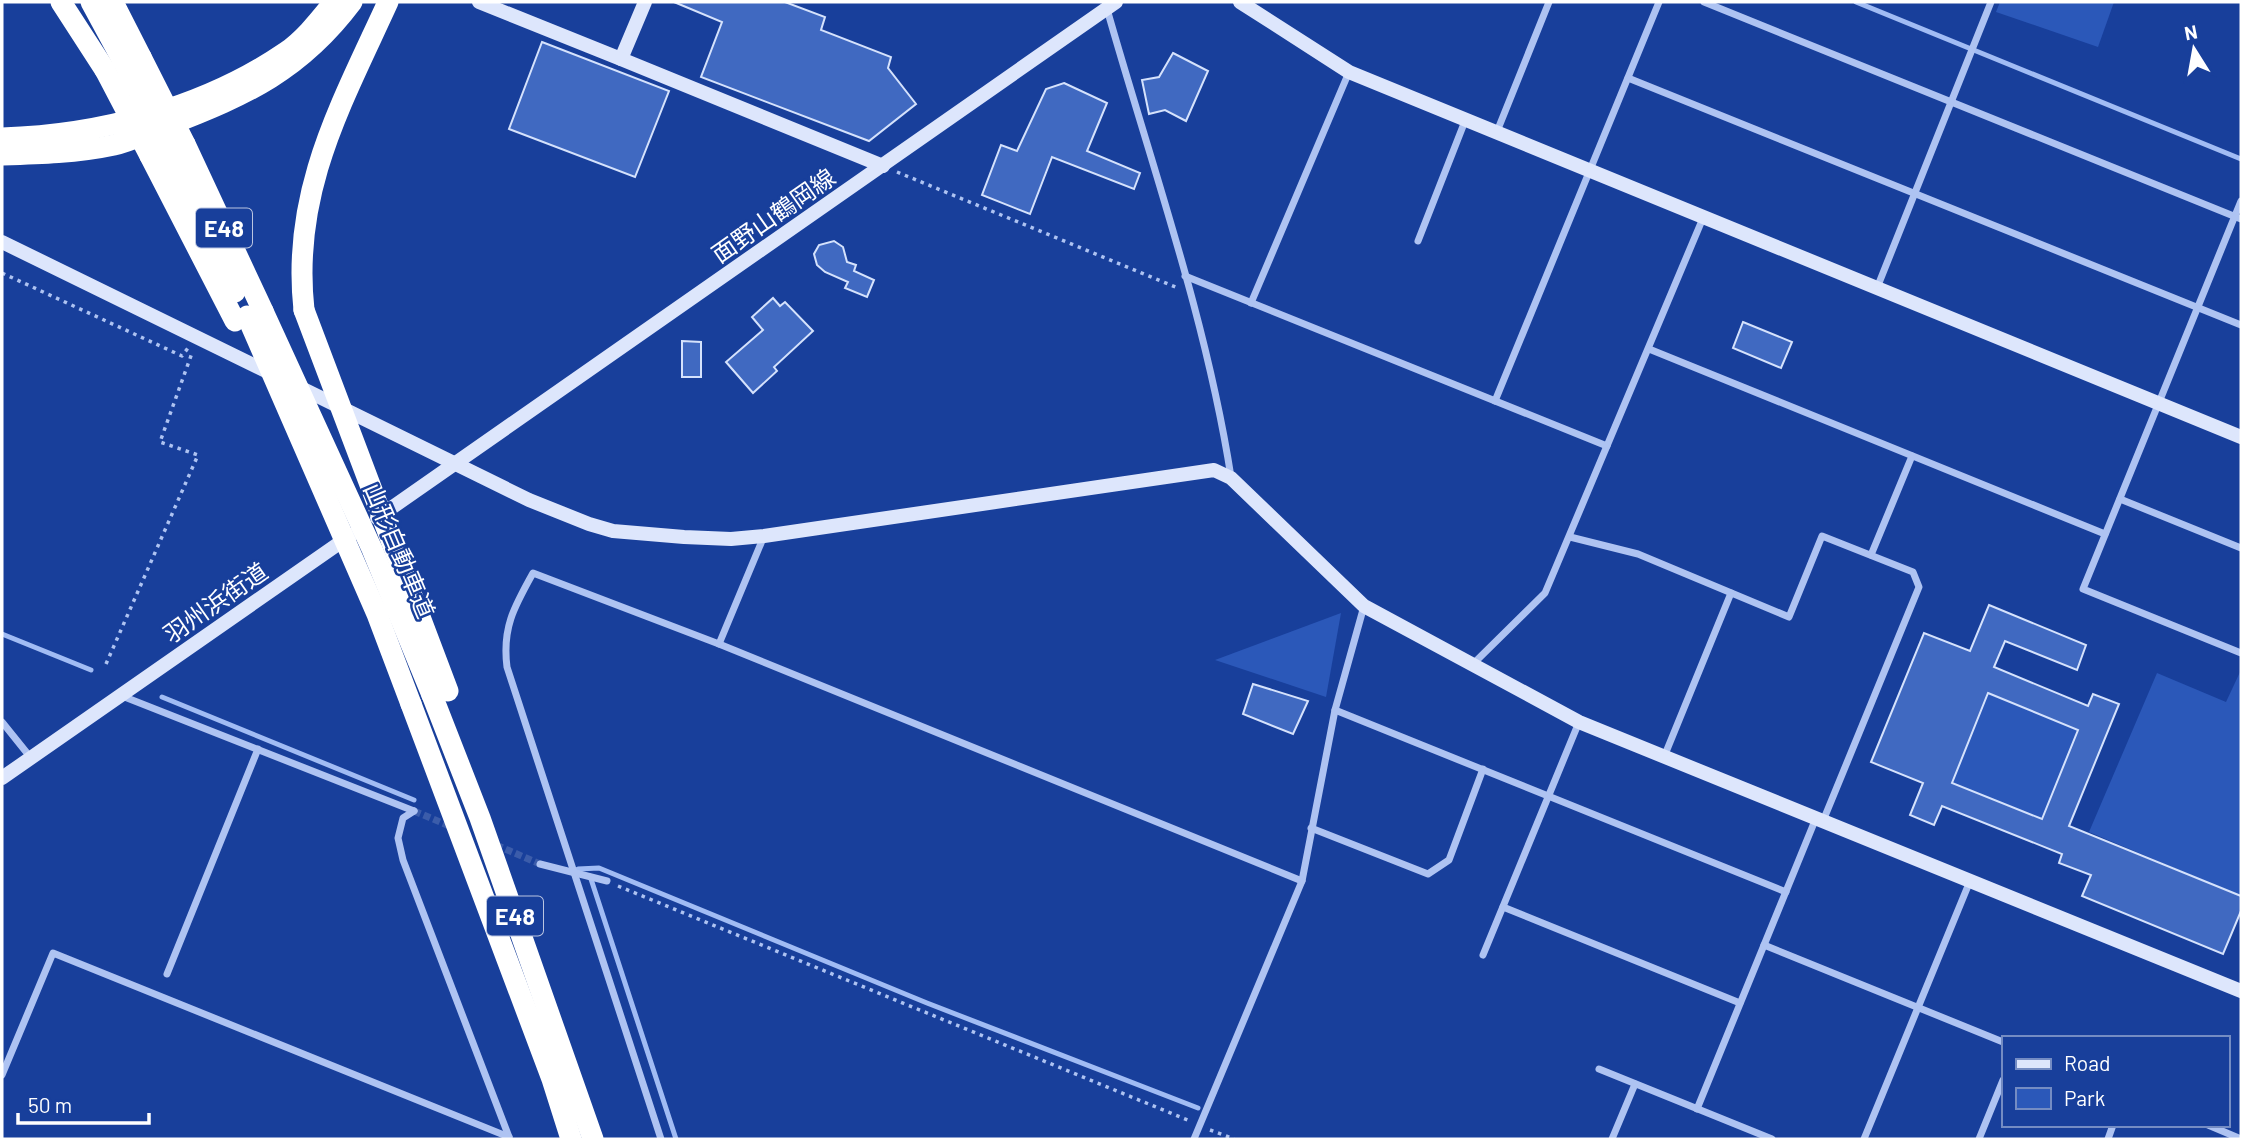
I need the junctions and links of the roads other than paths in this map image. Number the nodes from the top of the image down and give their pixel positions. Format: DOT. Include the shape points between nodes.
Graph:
graph roads {
  1 [pos="61,2"];
  2 [pos="91,2"];
  3 [pos="113,2"];
  4 [pos="334,2"];
  5 [pos="352,2"];
  6 [pos="388,2"];
  7 [pos="480,2"];
  8 [pos="645,2"];
  9 [pos="1240,2"];
  10 [pos="1549,2"];
  11 [pos="1658,2"];
  12 [pos="1704,2"];
  13 [pos="1991,2"];
  14 [pos="1111,5"];
  15 [pos="621,59"];
  16 [pos="123,64"];
  17 [pos="1349,72"];
  18 [pos="1628,78"];
  19 [pos="1950,101"];
  20 [pos="1465,121"];
  21 [pos="1496,134"];
  22 [pos="2,138"];
  23 [pos="168,150"];
  24 [pos="2,155"];
  25 [pos="883,166"];
  26 [pos="1590,171"];
  27 [pos="1913,193"];
  28 [pos="2241,201"];
  29 [pos="2238,217"];
  30 [pos="1703,218"];
  31 [pos="1418,241"];
  32 [pos="2,242"];
  33 [pos="1185,276"];
  34 [pos="1877,288"];
  35 [pos="1251,303"];
  36 [pos="2198,308"];
  37 [pos="248,316"];
  38 [pos="2241,326"];
  39 [pos="1649,349"];
  40 [pos="1495,401"];
  41 [pos="2159,404"];
  42 [pos="2241,437"];
  43 [pos="1606,446"];
  44 [pos="1912,456"];
  45 [pos="454,463"];
  46 [pos="1231,478"];
  47 [pos="2120,499"];
  48 [pos="2105,534"];
  49 [pos="764,536"];
  50 [pos="1570,537"];
  51 [pos="2241,548"];
  52 [pos="1871,555"];
  53 [pos="1731,593"];
  54 [pos="1364,606"];
  55 [pos="719,644"];
  56 [pos="2241,653"];
  57 [pos="1471,666"];
  58 [pos="440,693"];
  59 [pos="121,695"];
  60 [pos="1335,710"];
  61 [pos="2,722"];
  62 [pos="1579,722"];
  63 [pos="258,749"];
  64 [pos="1664,757"];
  65 [pos="31,758"];
  66 [pos="1483,769"];
  67 [pos="2,778"];
  68 [pos="1549,796"];
  69 [pos="1819,820"];
  70 [pos="1311,828"];
  71 [pos="540,864"];
  72 [pos="572,872"];
  73 [pos="607,881"];
  74 [pos="1302,881"];
  75 [pos="1970,881"];
  76 [pos="1786,892"];
  77 [pos="1503,907"];
  78 [pos="1764,945"];
  79 [pos="1483,956"];
  80 [pos="167,974"];
  81 [pos="2241,990"];
  82 [pos="1740,1003"];
  83 [pos="1918,1008"];
  84 [pos="2002,1042"];
  85 [pos="1599,1069"];
  86 [pos="2,1075"];
  87 [pos="2002,1082"];
  88 [pos="1635,1084"];
  89 [pos="1697,1109"];
  90 [pos="2213,1127"];
  91 [pos="509,1138"];
  92 [pos="571,1139"];
  93 [pos="593,1139"];
  94 [pos="661,1139"];
  95 [pos="1194,1139"];
  96 [pos="1612,1139"];
  97 [pos="1772,1139"];
  98 [pos="1864,1139"];
  99 [pos="1979,1139"];
  100 [pos="2241,1139"];
  1 -- 16 [label="highway"];
  2 -- 16 [label="highway, 山形自動車道 / E48"];
  3 -- 16 [label="highway, 山形自動車道 / E48"];
  4 -- 22 [label="highway" via="288,51 192,100 108,127"];
  5 -- 24 [label="highway" via="328,35 299,61 204,111 116,145"];
  6 -- 58 [label="highway, bridge" via="330,129 307,199 300,271 304,310"];
  7 -- 15 [label="street"];
  8 -- 15 [label="street"];
  9 -- 17 [label="street"];
  10 -- 21 [label="street"];
  11 -- 18 [label="street"];
  12 -- 19 [label="street"];
  13 -- 19 [label="street"];
  14 -- 25 [label="street, 面野山鶴岡線"];
  14 -- 33 [label="street"];
  15 -- 25 [label="street"];
  16 -- 23 [label="highway, bridge"];
  16 -- 23 [label="highway, 山形自動車道 / E48, bridge"];
  17 -- 20 [label="street"];
  17 -- 35 [label="street"];
  18 -- 26 [label="street"];
  18 -- 27 [label="street"];
  19 -- 27 [label="street"];
  19 -- 29 [label="street"];
  20 -- 21 [label="street"];
  20 -- 31 [label="street"];
  21 -- 26 [label="street"];
  23 -- 37 [label="highway"];
  23 -- 37 [label="highway, 山形自動車道 / E48"];
  25 -- 45 [label="street, 面野山鶴岡線"];
  26 -- 30 [label="street"];
  26 -- 40 [label="street"];
  27 -- 34 [label="street"];
  27 -- 36 [label="street"];
  28 -- 29 [label="street"];
  29 -- 36 [label="street"];
  30 -- 34 [label="street"];
  30 -- 39 [label="street"];
  32 -- 45 [label="street"];
  33 -- 35 [label="street"];
  33 -- 46 [label="street" via="1221,411"];
  34 -- 41 [label="street"];
  35 -- 40 [label="street"];
  36 -- 38 [label="street"];
  36 -- 41 [label="street"];
  37 -- 58 [label="highway, 山形自動車道 / E48, bridge" via="372,549"];
  37 -- 92 [label="highway, E48, bridge" via="411,704"];
  39 -- 43 [label="street"];
  39 -- 44 [label="street"];
  40 -- 43 [label="street"];
  41 -- 42 [label="street"];
  41 -- 47 [label="street"];
  43 -- 50 [label="street"];
  44 -- 48 [label="street"];
  44 -- 52 [label="street"];
  45 -- 49 [label="street" via="562,514 614,531 706,539"];
  45 -- 59 [label="street, 羽州浜街道"];
  46 -- 49 [label="street" via="1205,469"];
  46 -- 54 [label="street"];
  47 -- 48 [label="street"];
  47 -- 51 [label="street"];
  48 -- 56 [label="street" via="2083,589"];
  49 -- 55 [label="street"];
  50 -- 53 [label="street" via="1638,554"];
  50 -- 57 [label="street" via="1545,593"];
  52 -- 53 [label="street" via="1822,536 1789,617"];
  52 -- 69 [label="street" via="1913,572 1919,587"];
  53 -- 64 [label="street"];
  54 -- 57 [label="street"];
  54 -- 60 [label="street"];
  55 -- 72 [label="street" via="533,573 510,617 504,642 506,667"];
  55 -- 74 [label="street"];
  57 -- 62 [label="street"];
  58 -- 93 [label="highway, E48"];
  59 -- 63 [label="street"];
  59 -- 65 [label="street, 羽州浜街道"];
  60 -- 66 [label="street"];
  60 -- 70 [label="street"];
  61 -- 65 [label="street"];
  62 -- 64 [label="street"];
  62 -- 68 [label="street"];
  63 -- 80 [label="street"];
  63 -- 91 [label="street" via="414,811 403,818 398,838 402,860"];
  64 -- 69 [label="street"];
  65 -- 67 [label="street, 羽州浜街道"];
  66 -- 68 [label="street"];
  66 -- 70 [label="street" via="1449,860 1428,874"];
  68 -- 76 [label="street"];
  68 -- 77 [label="street"];
  69 -- 75 [label="street"];
  69 -- 76 [label="street"];
  70 -- 74 [label="street"];
  71 -- 72 [label="street"];
  72 -- 73 [label="street"];
  72 -- 94 [label="street"];
  74 -- 95 [label="street"];
  75 -- 81 [label="street"];
  75 -- 83 [label="street"];
  76 -- 78 [label="street"];
  77 -- 79 [label="street"];
  77 -- 82 [label="street"];
  78 -- 82 [label="street"];
  78 -- 83 [label="street"];
  82 -- 89 [label="street"];
  83 -- 84 [label="street"];
  83 -- 98 [label="street"];
  85 -- 88 [label="street"];
  86 -- 91 [label="street" via="52,953"];
  87 -- 99 [label="street"];
  88 -- 89 [label="street"];
  88 -- 96 [label="street"];
  89 -- 97 [label="street"];
  90 -- 100 [label="street"];
}
